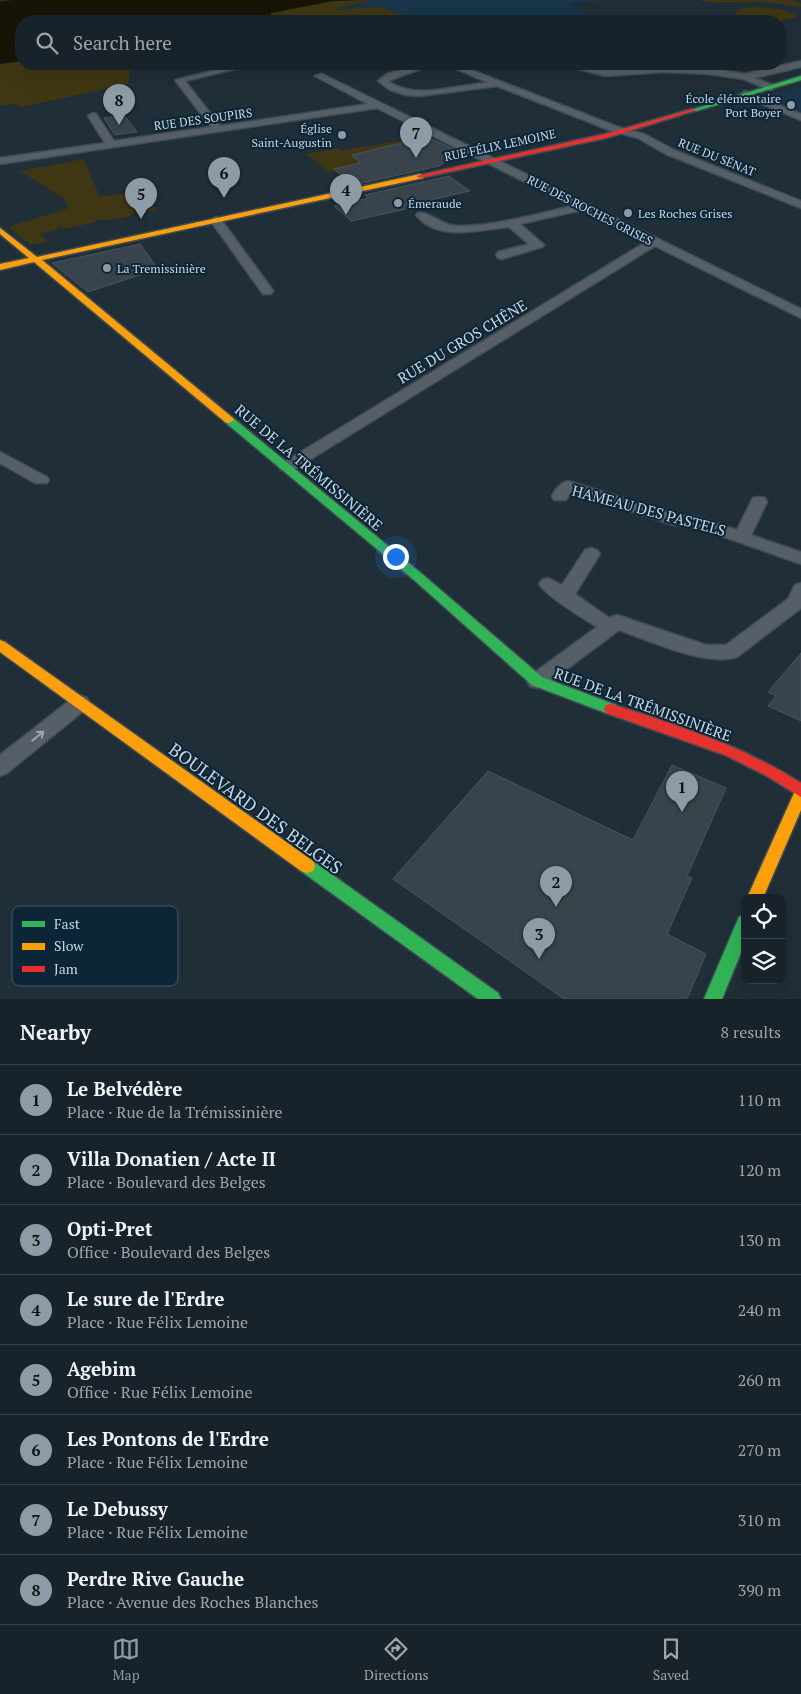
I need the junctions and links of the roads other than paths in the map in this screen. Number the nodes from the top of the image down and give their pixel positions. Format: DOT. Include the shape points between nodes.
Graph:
graph roads {
  1 [pos="801,64"];
  2 [pos="786,68"];
  3 [pos="224,70"];
  4 [pos="410,70"];
  5 [pos="464,70"];
  6 [pos="585,70"];
  7 [pos="660,70"];
  8 [pos="693,70"];
  9 [pos="777,70"];
  10 [pos="319,76"];
  11 [pos="745,78"];
  12 [pos="801,78"];
  13 [pos="503,86"];
  14 [pos="770,87"];
  15 [pos="745,94"];
  16 [pos="379,105"];
  17 [pos="93,116"];
  18 [pos="801,117"];
  19 [pos="218,130"];
  20 [pos="624,132"];
  21 [pos="111,145"];
  22 [pos="0,161"];
  23 [pos="490,161"];
  24 [pos="801,204"];
  25 [pos="582,207"];
  26 [pos="422,215"];
  27 [pos="216,220"];
  28 [pos="511,223"];
  29 [pos="0,230"];
  30 [pos="654,242"];
  31 [pos="502,255"];
  32 [pos="36,259"];
  33 [pos="0,267"];
  34 [pos="267,290"];
  35 [pos="801,314"];
  36 [pos="0,457"];
  37 [pos="287,467"];
  38 [pos="40,480"];
  39 [pos="560,496"];
  40 [pos="759,502"];
  41 [pos="742,536"];
  42 [pos="591,554"];
  43 [pos="801,558"];
  44 [pos="548,584"];
  45 [pos="801,589"];
  46 [pos="564,596"];
  47 [pos="609,627"];
  48 [pos="0,645"];
  49 [pos="538,680"];
  50 [pos="80,703"];
  51 [pos="0,767"];
  52 [pos="801,792"];
  53 [pos="757,894"];
  54 [pos="741,932"];
  55 [pos="492,999"];
  56 [pos="713,999"];
  1 -- 2 [label="street"];
  3 -- 19 [label="street" via="179,80"];
  4 -- 13 [label="street" via="382,81 406,94 416,95 468,86"];
  5 -- 13 [label="street, RUE DU SÉNAT"];
  6 -- 7 [label="street" via="605,73"];
  8 -- 11 [label="street"];
  9 -- 11 [label="street"];
  10 -- 16 [label="street, RUE DES ROCHES GRISES"];
  11 -- 14 [label="street"];
  12 -- 14 [label="street, RUE FÉLIX LEMOINE"];
  13 -- 20 [label="street, RUE DU SÉNAT"];
  14 -- 15 [label="street, RUE FÉLIX LEMOINE"];
  15 -- 18 [label="street"];
  15 -- 20 [label="street, RUE FÉLIX LEMOINE"];
  16 -- 19 [label="street, RUE DES SOUPIRS"];
  16 -- 23 [label="street, RUE DES ROCHES GRISES"];
  17 -- 21 [label="street"];
  19 -- 21 [label="street, RUE DES SOUPIRS"];
  20 -- 23 [label="street, RUE FÉLIX LEMOINE"];
  20 -- 24 [label="street, RUE DU SÉNAT" via="641,136 670,152"];
  21 -- 22 [label="street, RUE DES SOUPIRS"];
  23 -- 25 [label="street, RUE DES ROCHES GRISES"];
  23 -- 27 [label="street, RUE FÉLIX LEMOINE"];
  25 -- 28 [label="street"];
  25 -- 30 [label="street, RUE DES ROCHES GRISES"];
  26 -- 28 [label="street" via="432,223 455,230"];
  27 -- 32 [label="street, RUE FÉLIX LEMOINE"];
  27 -- 34 [label="street"];
  28 -- 31 [label="street" via="538,246"];
  29 -- 32 [label="street, RUE DE LA TRÉMISSINIÈRE"];
  30 -- 35 [label="street, RUE DES ROCHES GRISES"];
  30 -- 37 [label="street, RUE DU GROS CHÊNE"];
  32 -- 33 [label="street, RUE FÉLIX LEMOINE"];
  32 -- 37 [label="street, RUE DE LA TRÉMISSINIÈRE"];
  36 -- 38 [label="street"];
  37 -- 49 [label="street, RUE DE LA TRÉMISSINIÈRE"];
  39 -- 41 [label="street, HAMEAU DES PASTELS" via="568,486 680,521 694,521"];
  40 -- 41 [label="street, HAMEAU DES PASTELS"];
  41 -- 43 [label="street, HAMEAU DES PASTELS"];
  42 -- 46 [label="street"];
  44 -- 46 [label="street"];
  45 -- 47 [label="street" via="795,603 730,652 705,652 617,622"];
  46 -- 47 [label="street"];
  47 -- 49 [label="street"];
  48 -- 50 [label="street, BOULEVARD DES BELGES"];
  49 -- 52 [label="street, RUE DE LA TRÉMISSINIÈRE" via="730,751 770,771"];
  51 -- 50 [label="street, one-way"];
  50 -- 55 [label="street, BOULEVARD DES BELGES"];
  52 -- 53 [label="street"];
  54 -- 56 [label="street"];
}
